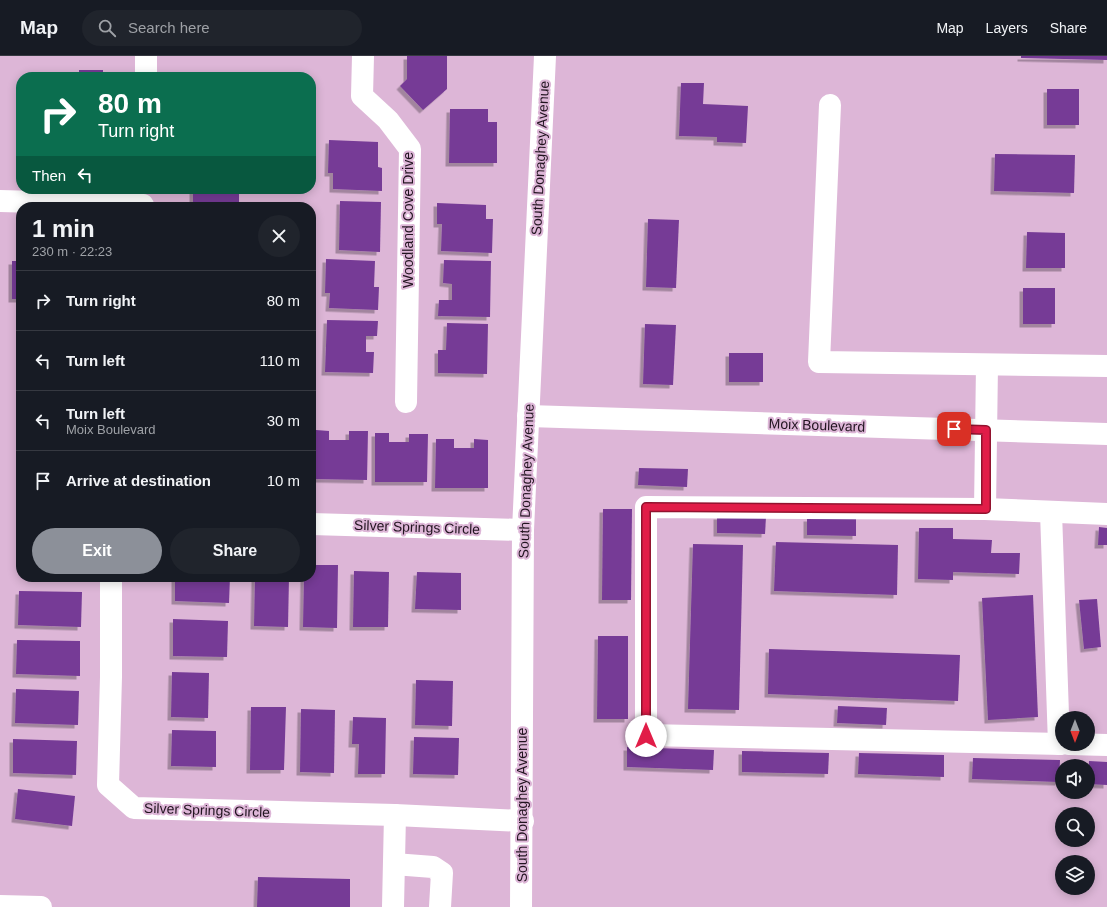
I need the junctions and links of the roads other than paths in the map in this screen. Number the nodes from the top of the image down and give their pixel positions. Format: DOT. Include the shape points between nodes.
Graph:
graph roads {
  1 [pos="146,56"];
  2 [pos="363,56"];
  3 [pos="545,56"];
  4 [pos="146,72"];
  5 [pos="830,105"];
  6 [pos="144,200"];
  7 [pos="0,201"];
  8 [pos="987,365"];
  9 [pos="1107,366"];
  10 [pos="406,402"];
  11 [pos="528,416"];
  12 [pos="986,430"];
  13 [pos="1107,434"];
  14 [pos="986,509"];
  15 [pos="1051,512"];
  16 [pos="1107,514"];
  17 [pos="316,524"];
  18 [pos="523,530"];
  19 [pos="111,582"];
  20 [pos="1061,711"];
  21 [pos="1055,744"];
  22 [pos="1095,745"];
  23 [pos="1107,745"];
  24 [pos="395,815"];
  25 [pos="523,821"];
  26 [pos="394,864"];
  27 [pos="0,906"];
  28 [pos="41,907"];
  29 [pos="393,907"];
  30 [pos="440,907"];
  31 [pos="521,907"];
  1 -- 4 [label="street"];
  2 -- 10 [label="street, Woodland Cove Drive" via="362,96 388,120 410,149"];
  3 -- 11 [label="street, South Donaghey Avenue"];
  5 -- 8 [label="street" via="819,362"];
  6 -- 7 [label="street"];
  8 -- 9 [label="street"];
  8 -- 12 [label="street"];
  11 -- 12 [label="street, Moix Boulevard"];
  11 -- 18 [label="street, South Donaghey Avenue"];
  12 -- 13 [label="street, Moix Boulevard"];
  12 -- 14 [label="street"];
  14 -- 15 [label="street"];
  14 -- 21 [label="street" via="646,507 646,736"];
  15 -- 16 [label="street"];
  15 -- 20 [label="street"];
  17 -- 18 [label="street, Silver Springs Circle"];
  18 -- 25 [label="street, South Donaghey Avenue"];
  19 -- 24 [label="street, Silver Springs Circle" via="108,785 134,808"];
  22 -- 23 [label="street"];
  24 -- 25 [label="street, Silver Springs Circle"];
  24 -- 26 [label="street"];
  25 -- 31 [label="street, South Donaghey Avenue"];
  26 -- 29 [label="street"];
  26 -- 30 [label="street" via="433,867 442,873"];
  27 -- 28 [label="street"];
}
